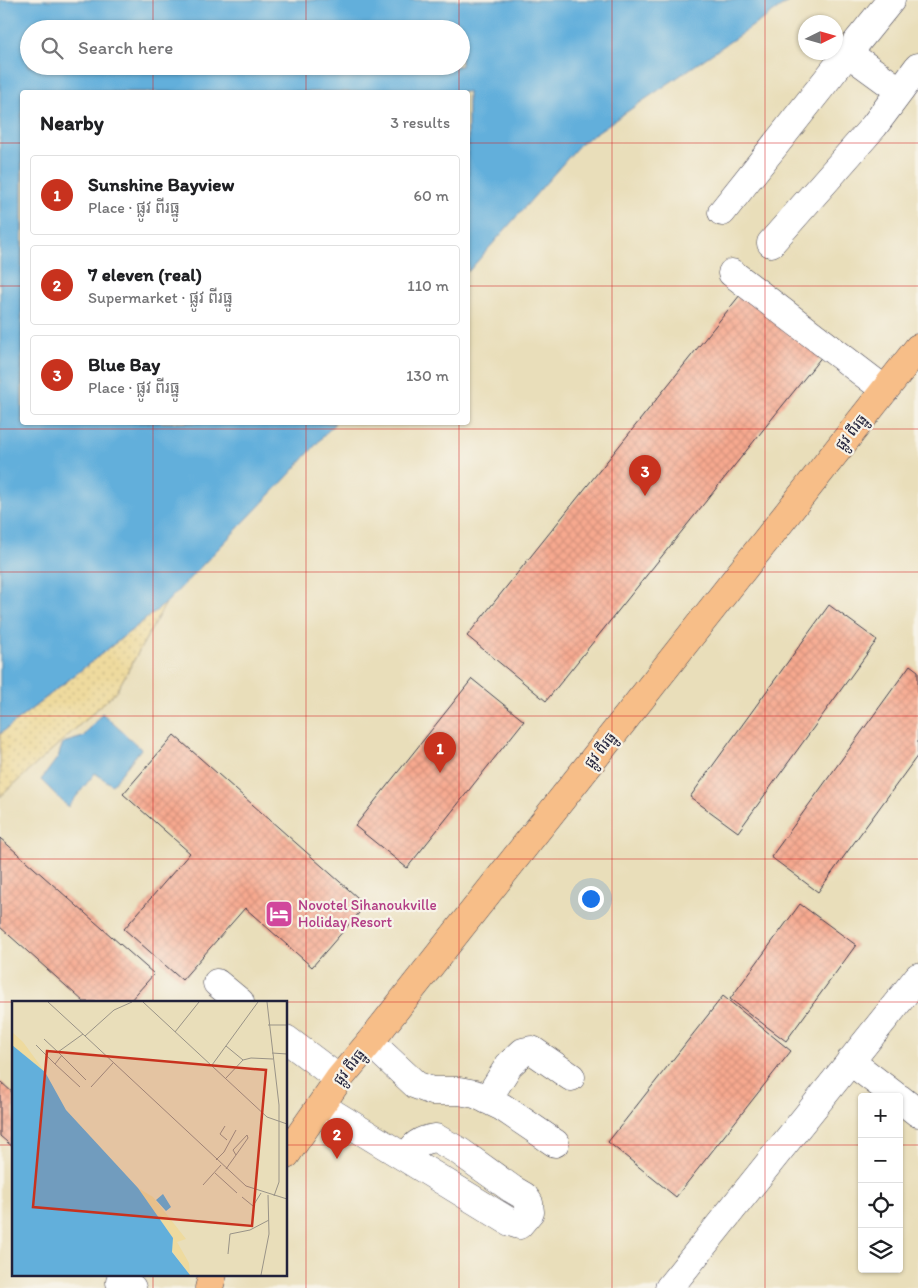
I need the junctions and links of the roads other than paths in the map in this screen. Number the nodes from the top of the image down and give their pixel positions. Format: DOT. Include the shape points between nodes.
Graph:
graph roads {
  1 [pos="891,0"];
  2 [pos="848,53"];
  3 [pos="918,67"];
  4 [pos="900,91"];
  5 [pos="722,212"];
  6 [pos="771,244"];
  7 [pos="732,273"];
  8 [pos="918,348"];
  9 [pos="884,390"];
  10 [pos="918,977"];
  11 [pos="218,983"];
  12 [pos="239,1001"];
  13 [pos="370,1042"];
  14 [pos="288,1045"];
  15 [pos="850,1061"];
  16 [pos="571,1077"];
  17 [pos="339,1079"];
  18 [pos="892,1093"];
  19 [pos="487,1100"];
  20 [pos="903,1102"];
  21 [pos="321,1106"];
  22 [pos="918,1113"];
  23 [pos="555,1143"];
  24 [pos="288,1152"];
  25 [pos="406,1158"];
  26 [pos="122,1276"];
  27 [pos="132,1288"];
  28 [pos="669,1288"];
  1 -- 2 [label="street"];
  2 -- 4 [label="street"];
  2 -- 5 [label="street"];
  3 -- 4 [label="street"];
  4 -- 6 [label="street" via="874,126"];
  7 -- 9 [label="street"];
  8 -- 9 [label="main road, ផ្លូវ ពីរធ្នូ"];
  9 -- 13 [label="main road, ផ្លូវ ពីរធ្នូ"];
  10 -- 15 [label="street"];
  11 -- 12 [label="street"];
  13 -- 17 [label="main road, ផ្លូវ ពីរធ្នូ"];
  13 -- 19 [label="street" via="416,1085 432,1091 475,1094"];
  14 -- 17 [label="street"];
  15 -- 18 [label="street"];
  15 -- 28 [label="street"];
  16 -- 19 [label="street" via="532,1050 523,1052 509,1065"];
  17 -- 21 [label="main road, ផ្លូវ ពីរធ្នូ"];
  19 -- 23 [label="street"];
  20 -- 22 [label="street"];
  21 -- 24 [label="main road, ផ្លូវ ពីរធ្នូ"];
  21 -- 25 [label="street"];
  26 -- 27 [label="street" via="120,1282"];
}
